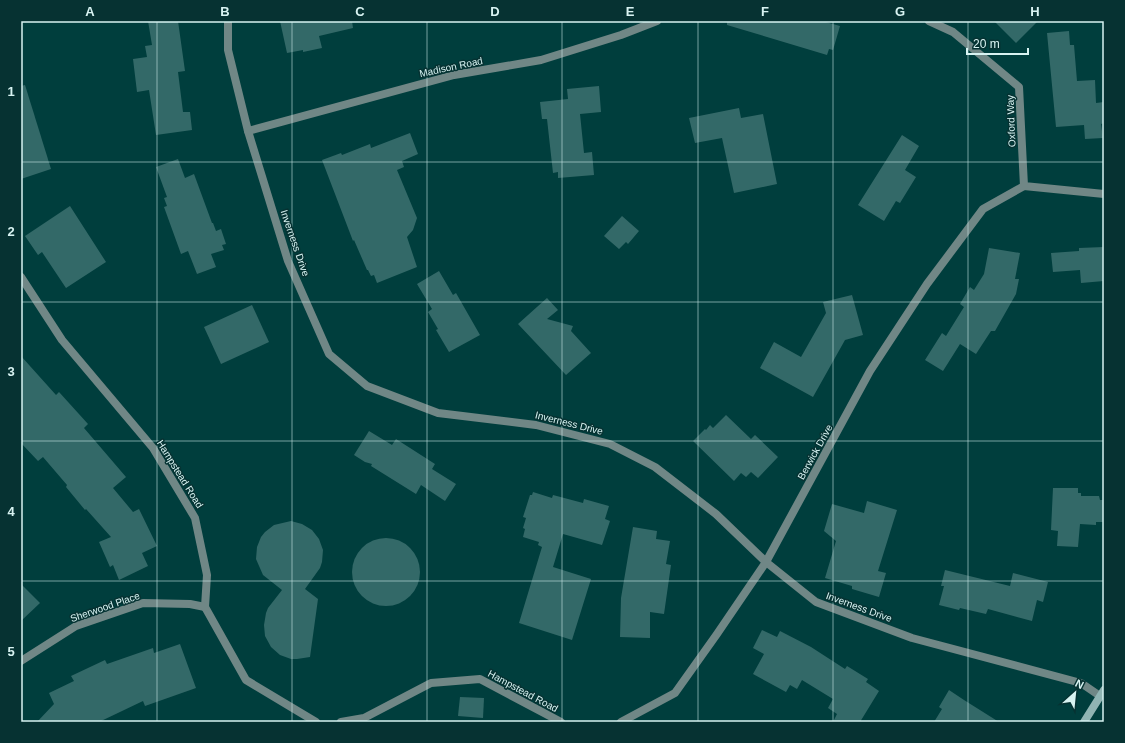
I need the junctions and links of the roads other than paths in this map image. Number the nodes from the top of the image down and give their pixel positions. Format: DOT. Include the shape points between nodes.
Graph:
graph roads {
  1 [pos="228,21"];
  2 [pos="658,21"];
  3 [pos="929,21"];
  4 [pos="248,131"];
  5 [pos="1024,186"];
  6 [pos="1104,194"];
  7 [pos="21,276"];
  8 [pos="766,562"];
  9 [pos="205,607"];
  10 [pos="21,661"];
  11 [pos="1102,693"];
  12 [pos="316,722"];
  13 [pos="341,722"];
  14 [pos="561,722"];
  15 [pos="621,722"];
  16 [pos="1084,722"];
  1 -- 4 [label="street, Inverness Drive" via="228,50"];
  2 -- 4 [label="street, Madison Road" via="541,60 454,75"];
  3 -- 5 [label="street, Oxford Way" via="953,32 1019,87"];
  4 -- 8 [label="street, Inverness Drive" via="288,261 329,354 367,386 438,413 536,424 610,444 655,467 704,504"];
  5 -- 6 [label="street"];
  5 -- 8 [label="street, Berwick Drive" via="983,209 927,284 870,371"];
  7 -- 9 [label="street, Hampstead Road" via="62,340 153,448 195,518 207,575"];
  8 -- 11 [label="street, Inverness Drive" via="816,602 912,638 1081,683"];
  8 -- 15 [label="street, Berwick Drive" via="675,694"];
  9 -- 10 [label="street, Sherwood Place" via="190,604 143,603 76,626"];
  9 -- 12 [label="street" via="246,680"];
  11 -- 16 [label="main road"];
  13 -- 14 [label="street, Hampstead Road" via="364,718 431,683 480,679"];
}
